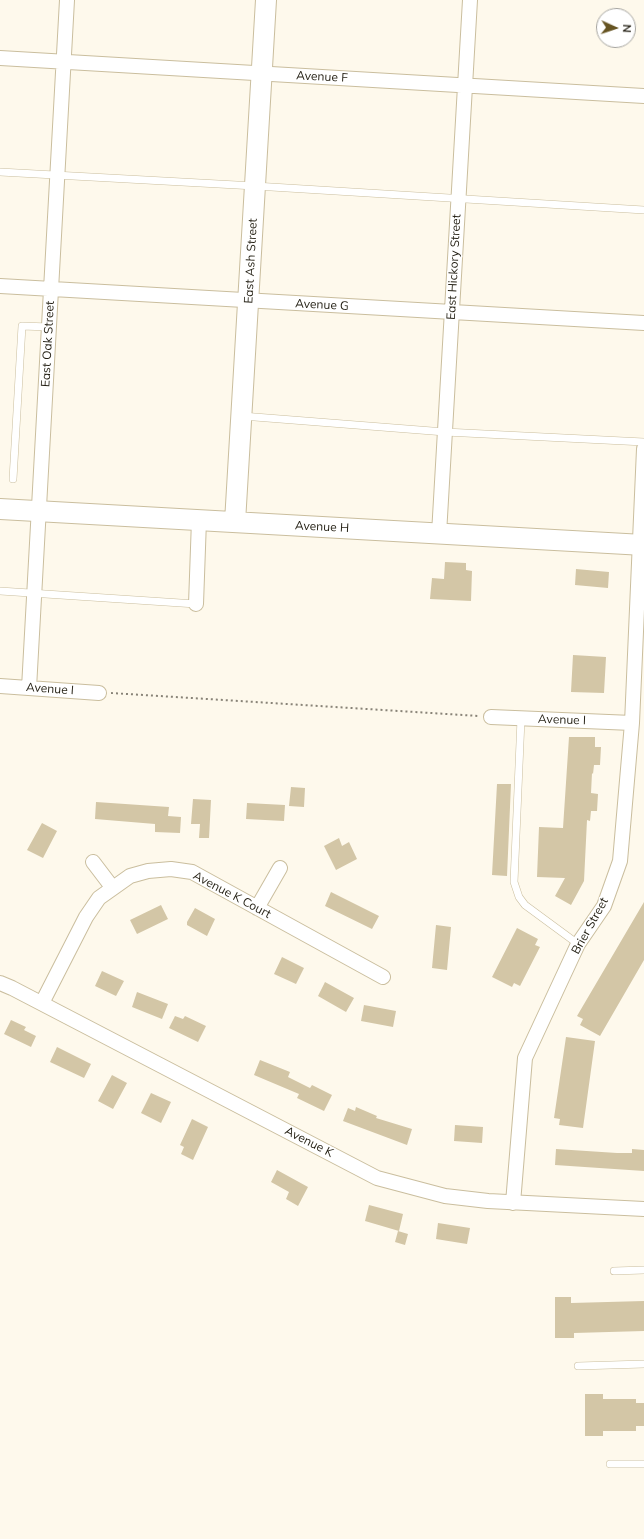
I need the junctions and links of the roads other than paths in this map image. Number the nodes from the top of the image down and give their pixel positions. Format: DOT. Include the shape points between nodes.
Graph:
graph roads {
  1 [pos="68,0"];
  2 [pos="266,0"];
  3 [pos="470,0"];
  4 [pos="0,58"];
  5 [pos="64,62"];
  6 [pos="262,74"];
  7 [pos="465,86"];
  8 [pos="644,96"];
  9 [pos="0,172"];
  10 [pos="58,175"];
  11 [pos="255,186"];
  12 [pos="458,198"];
  13 [pos="644,210"];
  14 [pos="0,286"];
  15 [pos="51,289"];
  16 [pos="248,301"];
  17 [pos="452,312"];
  18 [pos="644,323"];
  19 [pos="49,328"];
  20 [pos="242,416"];
  21 [pos="445,432"];
  22 [pos="644,442"];
  23 [pos="644,449"];
  24 [pos="13,479"];
  25 [pos="0,510"];
  26 [pos="39,512"];
  27 [pos="199,520"];
  28 [pos="235,522"];
  29 [pos="439,534"];
  30 [pos="642,545"];
  31 [pos="0,590"];
  32 [pos="34,592"];
  33 [pos="196,604"];
  34 [pos="0,686"];
  35 [pos="29,688"];
  36 [pos="99,693"];
  37 [pos="492,717"];
  38 [pos="521,719"];
  39 [pos="632,723"];
  40 [pos="93,862"];
  41 [pos="280,868"];
  42 [pos="112,887"];
  43 [pos="257,908"];
  44 [pos="578,944"];
  45 [pos="383,977"];
  46 [pos="0,984"];
  47 [pos="42,1004"];
  48 [pos="513,1203"];
  49 [pos="644,1209"];
  50 [pos="644,1270"];
  51 [pos="614,1271"];
  52 [pos="644,1364"];
  53 [pos="578,1366"];
  54 [pos="610,1464"];
  55 [pos="644,1464"];
  1 -- 5 [label="street, East Oak Street"];
  2 -- 6 [label="street, East Ash Street"];
  3 -- 7 [label="street, East Hickory Street"];
  4 -- 5 [label="street, Avenue F"];
  5 -- 6 [label="street, Avenue F"];
  5 -- 10 [label="street, East Oak Street"];
  6 -- 7 [label="street, Avenue F"];
  6 -- 11 [label="street, East Ash Street"];
  7 -- 8 [label="street, Avenue F"];
  7 -- 12 [label="street, East Hickory Street"];
  9 -- 10 [label="lane"];
  10 -- 11 [label="lane"];
  10 -- 15 [label="street, East Oak Street"];
  11 -- 12 [label="lane"];
  11 -- 16 [label="street, East Ash Street"];
  12 -- 13 [label="lane"];
  12 -- 17 [label="street, East Hickory Street"];
  14 -- 15 [label="street, Avenue G"];
  15 -- 16 [label="street, Avenue G"];
  15 -- 19 [label="street, East Oak Street"];
  16 -- 17 [label="street, Avenue G"];
  16 -- 20 [label="street, East Ash Street"];
  17 -- 18 [label="street, Avenue G"];
  17 -- 21 [label="street, East Hickory Street"];
  19 -- 24 [label="lane" via="22,326"];
  19 -- 26 [label="street, East Oak Street"];
  20 -- 21 [label="lane"];
  20 -- 28 [label="street, East Ash Street"];
  21 -- 22 [label="lane"];
  21 -- 29 [label="street, East Hickory Street"];
  23 -- 30 [label="street, Brier Street" via="640,512"];
  25 -- 26 [label="street, Avenue H"];
  26 -- 27 [label="street, Avenue H"];
  26 -- 32 [label="street, East Oak Street"];
  27 -- 28 [label="street, Avenue H"];
  27 -- 33 [label="street"];
  28 -- 29 [label="street, Avenue H"];
  29 -- 30 [label="street, Avenue H"];
  30 -- 39 [label="street, Brier Street"];
  31 -- 32 [label="lane"];
  32 -- 33 [label="lane"];
  32 -- 35 [label="street, East Oak Street"];
  34 -- 35 [label="street, Avenue I"];
  35 -- 36 [label="street, Avenue I"];
  37 -- 38 [label="street, Avenue I"];
  38 -- 39 [label="street, Avenue I"];
  38 -- 44 [label="lane" via="514,882 519,897 526,905"];
  39 -- 44 [label="street, Brier Street" via="620,861 604,906"];
  40 -- 42 [label="street"];
  41 -- 43 [label="street"];
  42 -- 43 [label="street, Avenue K Court" via="130,876 148,871 170,869 192,872"];
  42 -- 47 [label="street, Avenue K Court" via="98,898 86,917"];
  43 -- 45 [label="street, Avenue K Court"];
  44 -- 48 [label="street, Brier Street" via="525,1058"];
  46 -- 47 [label="street, Avenue K"];
  47 -- 48 [label="street, Avenue K" via="377,1178 445,1196"];
  48 -- 49 [label="street, Avenue K"];
  50 -- 51 [label="lane"];
  52 -- 53 [label="lane"];
  54 -- 55 [label="lane"];
}
